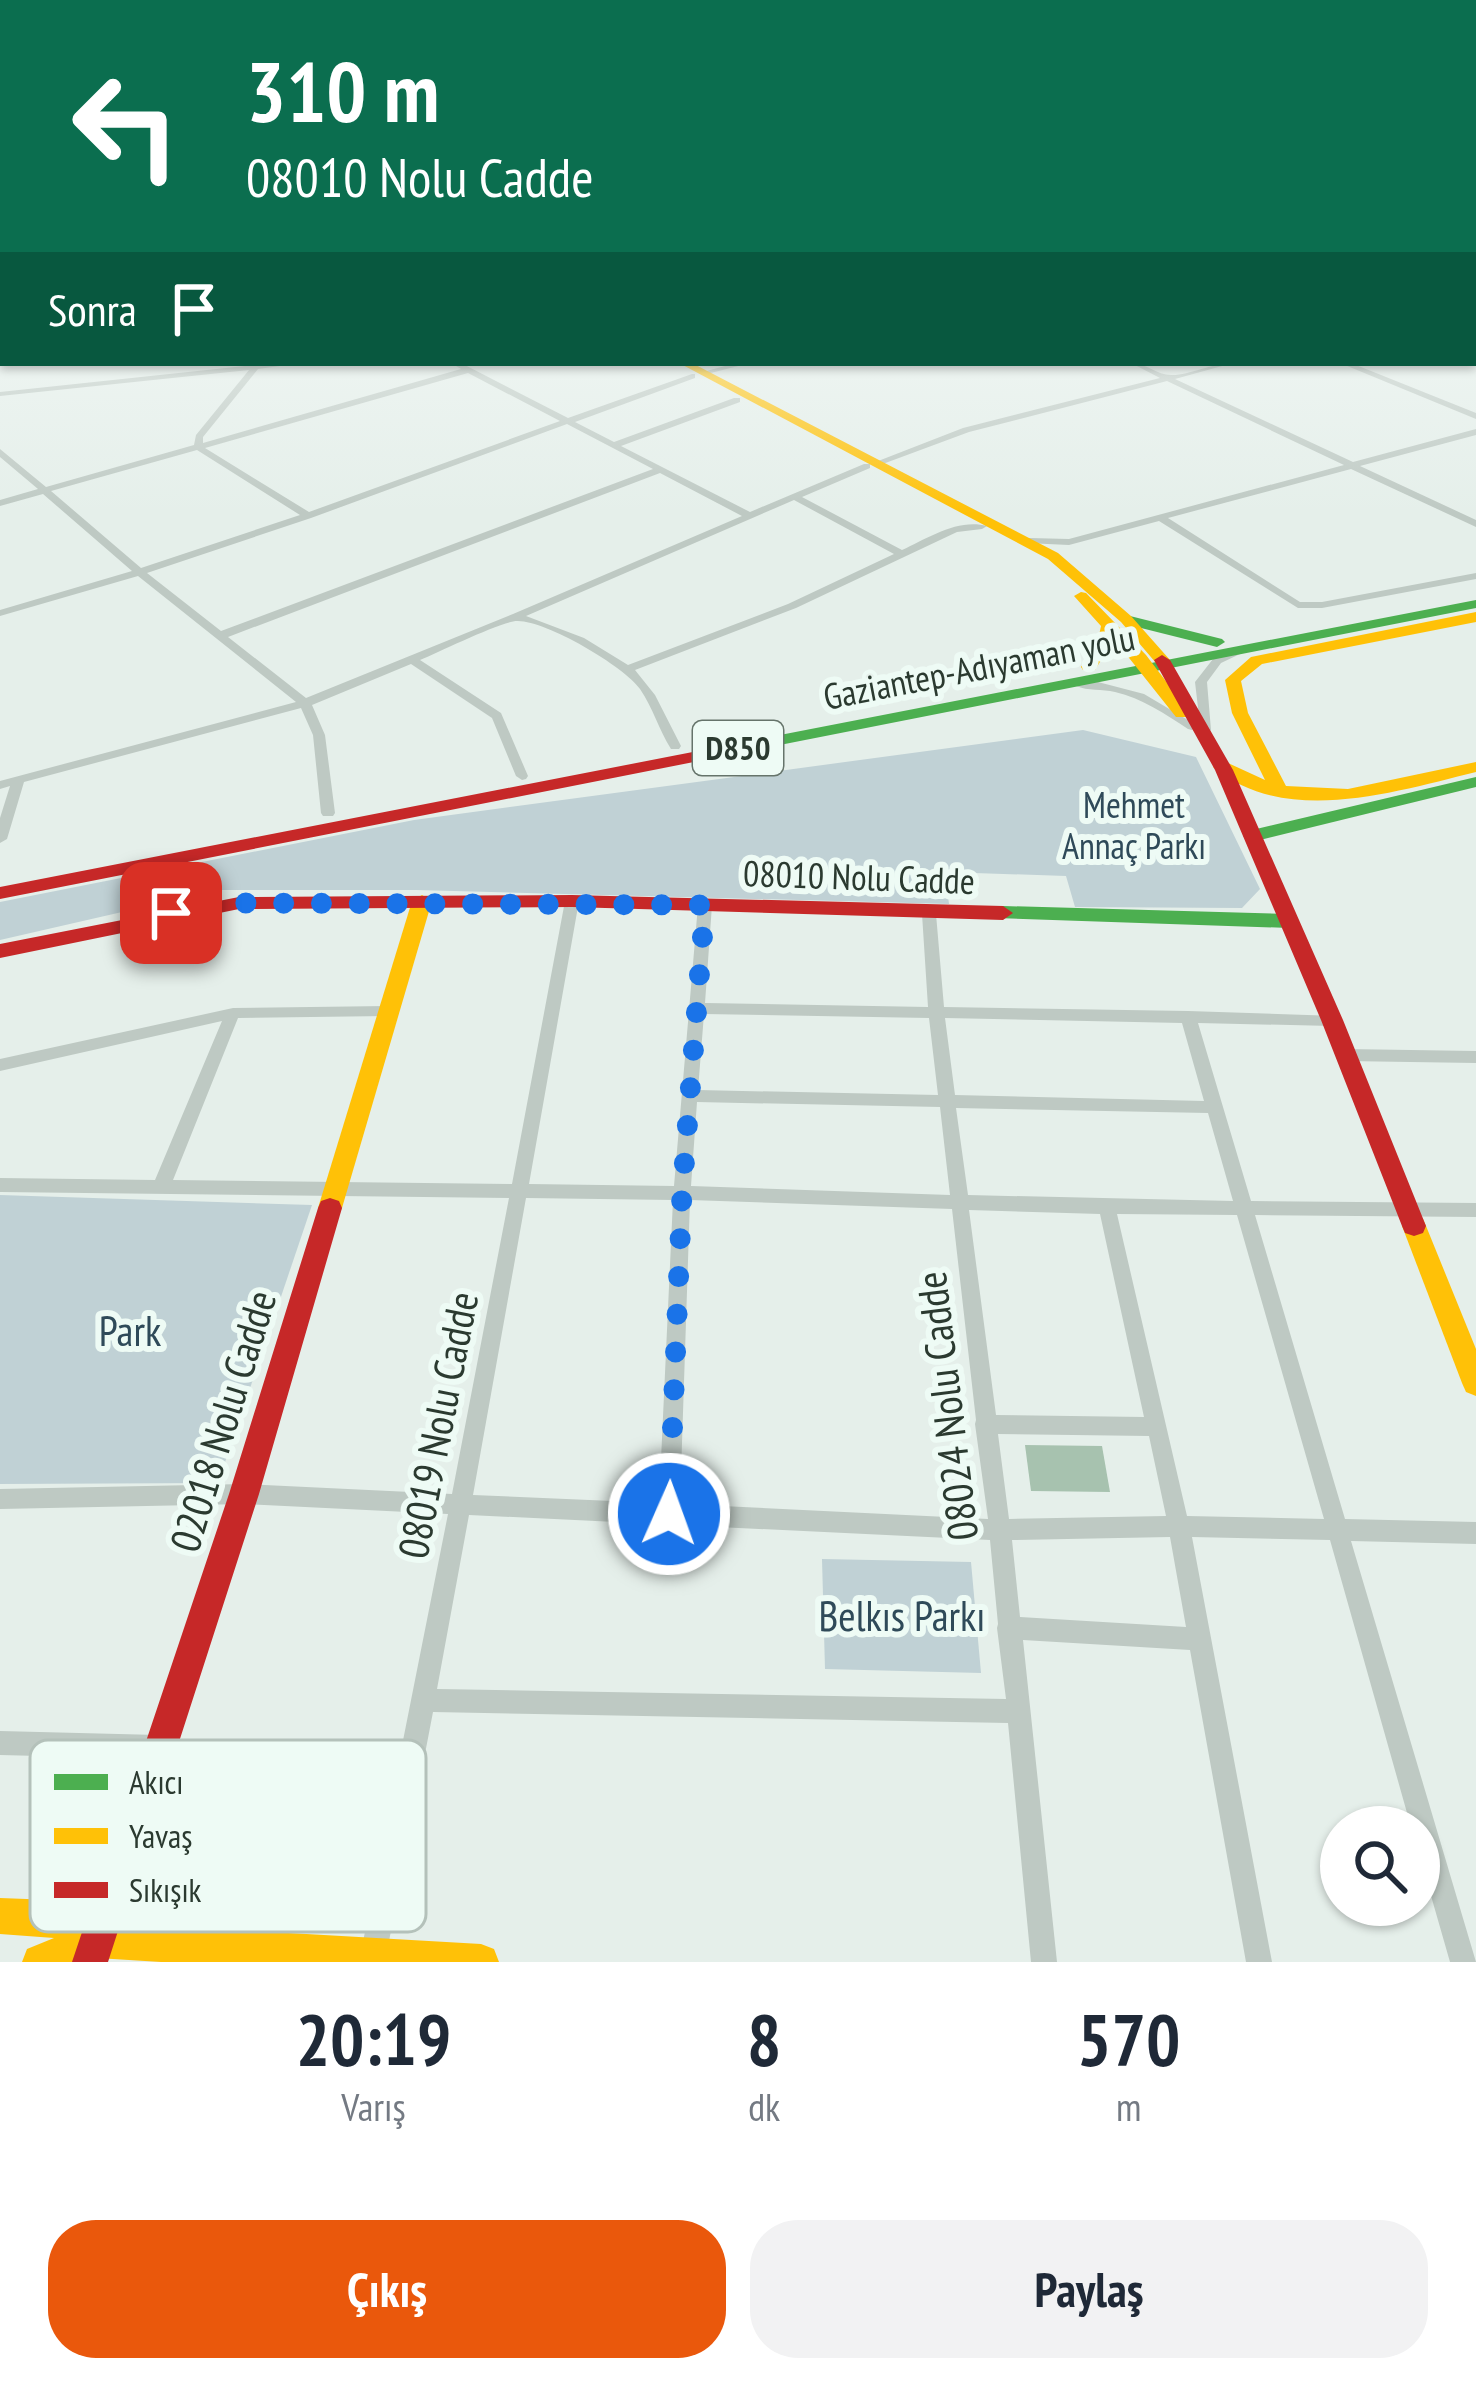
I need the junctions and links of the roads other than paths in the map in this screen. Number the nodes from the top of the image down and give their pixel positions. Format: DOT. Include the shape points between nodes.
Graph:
graph roads {
  1 [pos="244,366"];
  2 [pos="253,366"];
  3 [pos="461,366"];
  4 [pos="723,366"];
  5 [pos="1141,366"];
  6 [pos="1217,366"];
  7 [pos="1351,366"];
  8 [pos="468,370"];
  9 [pos="693,370"];
  10 [pos="1167,379"];
  11 [pos="0,391"];
  12 [pos="737,400"];
  13 [pos="1476,416"];
  14 [pos="565,422"];
  15 [pos="1476,432"];
  16 [pos="612,446"];
  17 [pos="198,447"];
  18 [pos="0,452"];
  19 [pos="1351,464"];
  20 [pos="872,465"];
  21 [pos="659,470"];
  22 [pos="45,490"];
  23 [pos="795,497"];
  24 [pos="0,503"];
  25 [pos="308,515"];
  26 [pos="750,516"];
  27 [pos="1160,517"];
  28 [pos="1476,524"];
  29 [pos="982,526"];
  30 [pos="1029,542"];
  31 [pos="1070,542"];
  32 [pos="901,554"];
  33 [pos="1064,565"];
  34 [pos="140,573"];
  35 [pos="1476,577"];
  36 [pos="1476,592"];
  37 [pos="1476,604"];
  38 [pos="0,613"];
  39 [pos="514,617"];
  40 [pos="1476,617"];
  41 [pos="1118,622"];
  42 [pos="219,636"];
  43 [pos="1217,642"];
  44 [pos="1244,648"];
  45 [pos="413,660"];
  46 [pos="1152,661"];
  47 [pos="1089,667"];
  48 [pos="627,669"];
  49 [pos="1049,688"];
  50 [pos="304,703"];
  51 [pos="1198,729"];
  52 [pos="675,746"];
  53 [pos="1476,767"];
  54 [pos="1224,770"];
  55 [pos="522,776"];
  56 [pos="18,781"];
  57 [pos="1476,782"];
  58 [pos="0,785"];
  59 [pos="1280,792"];
  60 [pos="328,813"];
  61 [pos="1293,825"];
  62 [pos="1252,836"];
  63 [pos="0,839"];
  64 [pos="0,876"];
  65 [pos="0,893"];
  66 [pos="422,901"];
  67 [pos="572,901"];
  68 [pos="705,905"];
  69 [pos="929,914"];
  70 [pos="1289,921"];
  71 [pos="0,951"];
  72 [pos="695,1008"];
  73 [pos="936,1010"];
  74 [pos="387,1011"];
  75 [pos="233,1013"];
  76 [pos="1188,1016"];
  77 [pos="1332,1020"];
  78 [pos="1345,1055"];
  79 [pos="1476,1057"];
  80 [pos="0,1065"];
  81 [pos="690,1096"];
  82 [pos="950,1100"];
  83 [pos="1215,1107"];
  84 [pos="0,1185"];
  85 [pos="161,1187"];
  86 [pos="333,1189"];
  87 [pos="519,1191"];
  88 [pos="682,1193"];
  89 [pos="959,1201"];
  90 [pos="1107,1207"];
  91 [pos="1406,1208"];
  92 [pos="1245,1210"];
  93 [pos="1476,1210"];
  94 [pos="1476,1383"];
  95 [pos="985,1424"];
  96 [pos="1155,1427"];
  97 [pos="244,1494"];
  98 [pos="0,1499"];
  99 [pos="457,1505"];
  100 [pos="669,1514"];
  101 [pos="1179,1526"];
  102 [pos="1337,1528"];
  103 [pos="1000,1530"];
  104 [pos="1476,1533"];
  105 [pos="1008,1628"];
  106 [pos="1199,1639"];
  107 [pos="427,1700"];
  108 [pos="1016,1711"];
  109 [pos="160,1740"];
  110 [pos="419,1740"];
  111 [pos="0,1744"];
  112 [pos="30,1745"];
  113 [pos="0,1916"];
  114 [pos="30,1917"];
  115 [pos="93,1951"];
  116 [pos="372,1960"];
  117 [pos="40,1962"];
  118 [pos="481,1962"];
  119 [pos="1044,1962"];
  120 [pos="1259,1962"];
  121 [pos="1463,1962"];
  1 -- 11 [label="street"];
  2 -- 17 [label="street"];
  3 -- 8 [label="street"];
  4 -- 9 [label="street"];
  5 -- 10 [label="street"];
  6 -- 10 [label="street"];
  7 -- 13 [label="street"];
  8 -- 14 [label="street"];
  8 -- 17 [label="street"];
  9 -- 12 [label="main road"];
  9 -- 14 [label="street"];
  9 -- 20 [label="main road"];
  10 -- 19 [label="street"];
  10 -- 20 [label="street" via="966,430"];
  12 -- 16 [label="street"];
  12 -- 20 [label="main road"];
  14 -- 16 [label="street"];
  14 -- 25 [label="street"];
  15 -- 19 [label="street"];
  16 -- 21 [label="street"];
  17 -- 22 [label="street"];
  17 -- 25 [label="street"];
  18 -- 22 [label="street"];
  19 -- 27 [label="street"];
  19 -- 28 [label="street"];
  20 -- 23 [label="street"];
  20 -- 29 [label="main road"];
  20 -- 30 [label="main road"];
  21 -- 26 [label="street"];
  21 -- 42 [label="street"];
  22 -- 24 [label="street"];
  22 -- 34 [label="street"];
  23 -- 26 [label="street"];
  23 -- 32 [label="street"];
  25 -- 34 [label="street"];
  26 -- 39 [label="street"];
  27 -- 31 [label="street"];
  27 -- 35 [label="street" via="1298,605"];
  29 -- 32 [label="street"];
  29 -- 41 [label="main road"];
  30 -- 31 [label="street"];
  30 -- 33 [label="main road"];
  31 -- 33 [label="street"];
  32 -- 48 [label="street"];
  33 -- 41 [label="main road"];
  34 -- 38 [label="street"];
  34 -- 42 [label="street"];
  36 -- 43 [label="main road, Gaziantep-Adıyaman yolu / D850"];
  37 -- 44 [label="main road, Gaziantep-Adıyaman yolu / D850"];
  39 -- 45 [label="street"];
  39 -- 48 [label="street" via="549,625"];
  40 -- 59 [label="main road" via="1243,668 1233,680 1240,713"];
  41 -- 43 [label="main road"];
  41 -- 46 [label="main road"];
  41 -- 47 [label="main road"];
  42 -- 50 [label="street"];
  43 -- 46 [label="main road, Gaziantep-Adıyaman yolu / D850"];
  44 -- 46 [label="main road, Gaziantep-Adıyaman yolu / D850"];
  44 -- 51 [label="street" via="1206,672"];
  45 -- 50 [label="street"];
  45 -- 55 [label="street" via="497,716"];
  46 -- 47 [label="main road, Gaziantep-Adıyaman yolu / D850"];
  46 -- 49 [label="main road, Gaziantep-Adıyaman yolu / D850"];
  46 -- 51 [label="main road"];
  47 -- 52 [label="main road, Gaziantep-Adıyaman yolu / D850"];
  48 -- 52 [label="street"];
  49 -- 51 [label="street" via="1124,690"];
  49 -- 65 [label="main road, Gaziantep-Adıyaman yolu / D850"];
  50 -- 56 [label="street"];
  50 -- 60 [label="street" via="319,735"];
  51 -- 54 [label="main road"];
  52 -- 55 [label="main road, Gaziantep-Adıyaman yolu / D850"];
  53 -- 59 [label="main road" via="1336,799"];
  54 -- 59 [label="main road"];
  54 -- 62 [label="main road"];
  55 -- 60 [label="main road, Gaziantep-Adıyaman yolu / D850"];
  56 -- 58 [label="street"];
  56 -- 63 [label="street"];
  57 -- 61 [label="main road"];
  59 -- 61 [label="main road" via="1270,798 1270,813"];
  60 -- 64 [label="main road, Gaziantep-Adıyaman yolu / D850"];
  61 -- 62 [label="main road"];
  62 -- 70 [label="main road"];
  66 -- 67 [label="main road, 08010 Nolu Cadde"];
  66 -- 71 [label="main road, 08010 Nolu Cadde" via="238,903"];
  66 -- 74 [label="main road, 02018 Nolu Cadde"];
  67 -- 68 [label="main road, 08010 Nolu Cadde"];
  67 -- 87 [label="street, 08019 Nolu Cadde"];
  68 -- 69 [label="main road, 08010 Nolu Cadde"];
  68 -- 72 [label="street"];
  69 -- 70 [label="main road, 08010 Nolu Cadde"];
  69 -- 73 [label="street, 08024 Nolu Cadde"];
  70 -- 77 [label="main road"];
  72 -- 73 [label="street"];
  72 -- 81 [label="street"];
  73 -- 76 [label="street"];
  73 -- 82 [label="street, 08024 Nolu Cadde"];
  74 -- 75 [label="street"];
  74 -- 86 [label="main road, 02018 Nolu Cadde"];
  75 -- 80 [label="street"];
  75 -- 85 [label="street"];
  76 -- 77 [label="street"];
  76 -- 83 [label="street"];
  77 -- 78 [label="main road"];
  78 -- 79 [label="street"];
  78 -- 91 [label="main road"];
  81 -- 82 [label="street"];
  81 -- 88 [label="street"];
  82 -- 83 [label="street"];
  82 -- 89 [label="street, 08024 Nolu Cadde"];
  83 -- 92 [label="street"];
  84 -- 85 [label="street"];
  85 -- 86 [label="street"];
  86 -- 87 [label="street"];
  86 -- 97 [label="main road, 02018 Nolu Cadde"];
  87 -- 88 [label="street"];
  87 -- 99 [label="street, 08019 Nolu Cadde"];
  88 -- 89 [label="street"];
  88 -- 100 [label="street"];
  89 -- 90 [label="street"];
  89 -- 95 [label="street, 08024 Nolu Cadde"];
  90 -- 92 [label="street"];
  90 -- 96 [label="street"];
  91 -- 92 [label="street"];
  91 -- 93 [label="street"];
  91 -- 94 [label="main road"];
  92 -- 102 [label="street"];
  95 -- 96 [label="street"];
  95 -- 103 [label="street, 08024 Nolu Cadde"];
  96 -- 101 [label="street"];
  97 -- 98 [label="street"];
  97 -- 99 [label="street"];
  97 -- 109 [label="main road, 02018 Nolu Cadde"];
  99 -- 100 [label="street"];
  99 -- 107 [label="street, 08019 Nolu Cadde"];
  100 -- 103 [label="street"];
  101 -- 102 [label="street"];
  101 -- 103 [label="street"];
  101 -- 106 [label="street"];
  102 -- 104 [label="street"];
  102 -- 121 [label="street"];
  103 -- 105 [label="street, 08024 Nolu Cadde"];
  105 -- 106 [label="street"];
  105 -- 108 [label="street, 08024 Nolu Cadde"];
  106 -- 120 [label="street"];
  107 -- 108 [label="street"];
  107 -- 110 [label="street, 08019 Nolu Cadde"];
  108 -- 119 [label="street, 08024 Nolu Cadde"];
  111 -- 112 [label="street"];
  113 -- 114 [label="main road"];
  115 -- 116 [label="main road"];
  115 -- 117 [label="main road"];
  116 -- 118 [label="main road"];
}
